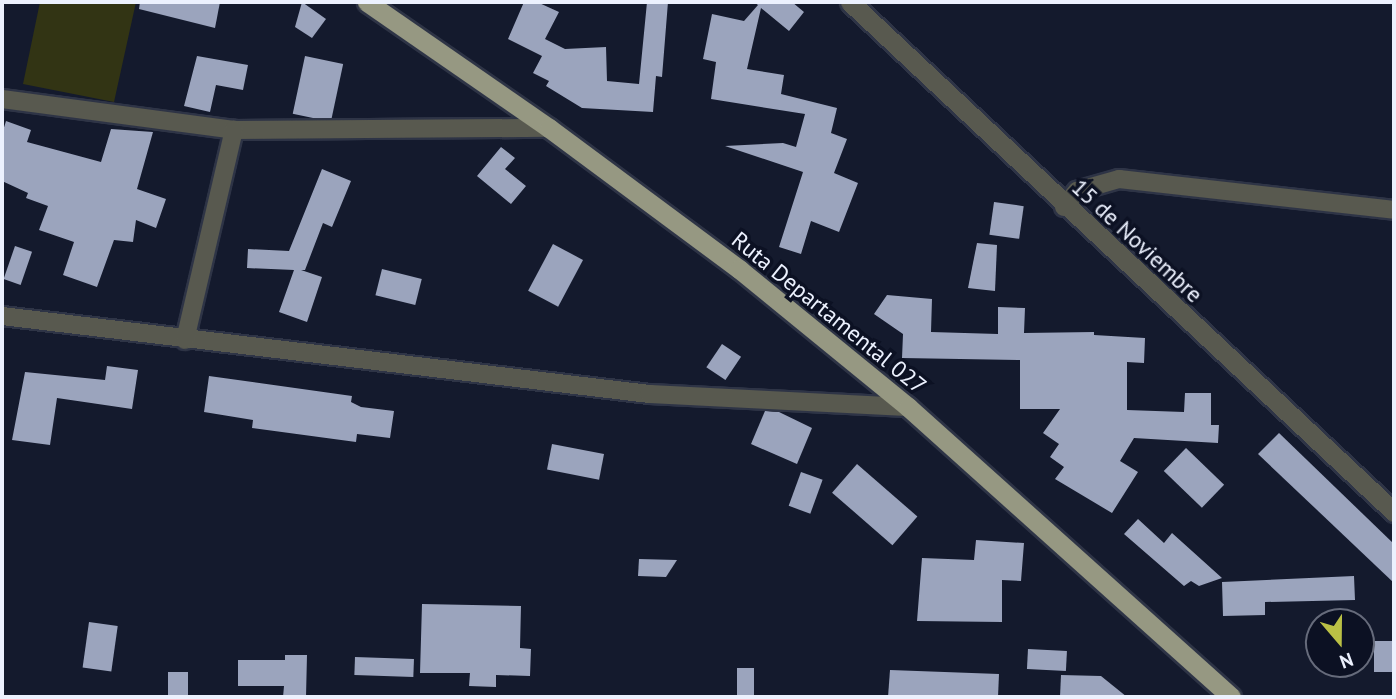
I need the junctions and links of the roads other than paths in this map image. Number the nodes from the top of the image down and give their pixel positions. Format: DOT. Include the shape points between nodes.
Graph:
graph roads {
  1 [pos="367,2"];
  2 [pos="850,2"];
  3 [pos="2,99"];
  4 [pos="549,128"];
  5 [pos="234,130"];
  6 [pos="1064,207"];
  7 [pos="1394,210"];
  8 [pos="2,316"];
  9 [pos="185,340"];
  10 [pos="908,407"];
  11 [pos="1394,512"];
  12 [pos="1231,697"];
  1 -- 4 [label="main road, Ruta Departamental 027"];
  2 -- 6 [label="street, 15 de Noviembre"];
  3 -- 5 [label="street"];
  4 -- 5 [label="street"];
  4 -- 10 [label="main road, Ruta Departamental 027" via="739,270"];
  5 -- 9 [label="street"];
  6 -- 7 [label="street" via="1077,191 1119,179"];
  6 -- 11 [label="street, 15 de Noviembre"];
  8 -- 9 [label="street"];
  9 -- 10 [label="street" via="649,394"];
  10 -- 12 [label="main road, Ruta Departamental 027"];
}
